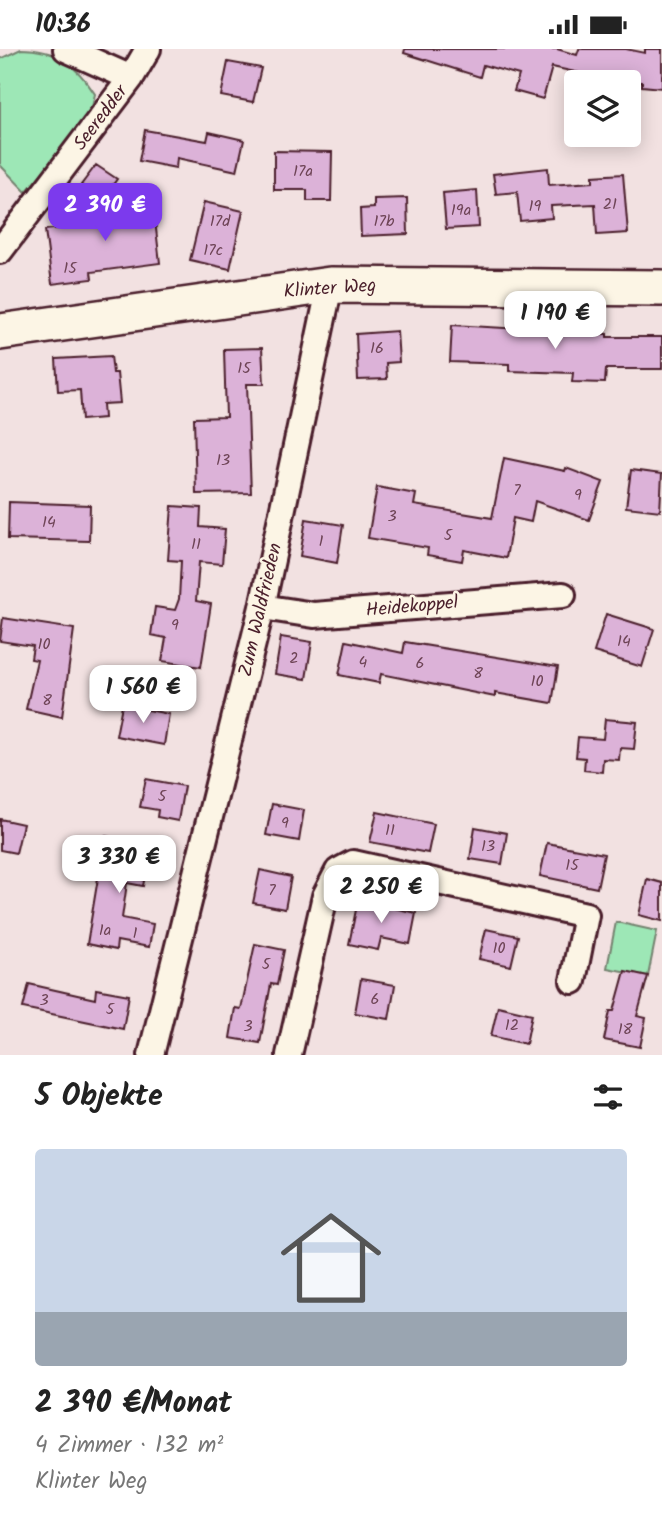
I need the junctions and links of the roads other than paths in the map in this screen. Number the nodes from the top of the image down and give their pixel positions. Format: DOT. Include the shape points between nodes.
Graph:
graph roads {
  1 [pos="66,49"];
  2 [pos="148,49"];
  3 [pos="131,78"];
  4 [pos="0,251"];
  5 [pos="330,285"];
  6 [pos="662,288"];
  7 [pos="0,332"];
  8 [pos="563,595"];
  9 [pos="262,607"];
  10 [pos="573,981"];
  11 [pos="151,1055"];
  12 [pos="289,1055"];
  1 -- 3 [label="street"];
  2 -- 3 [label="street, Seeredder"];
  3 -- 4 [label="street, Seeredder"];
  5 -- 6 [label="street, Klinter Weg"];
  5 -- 7 [label="street, Klinter Weg"];
  5 -- 9 [label="street, Zum Waldfrieden"];
  8 -- 9 [label="street, Heidekoppel" via="314,615"];
  9 -- 11 [label="street, Zum Waldfrieden"];
  10 -- 12 [label="street" via="586,915 354,863 338,871 325,896"];
}
